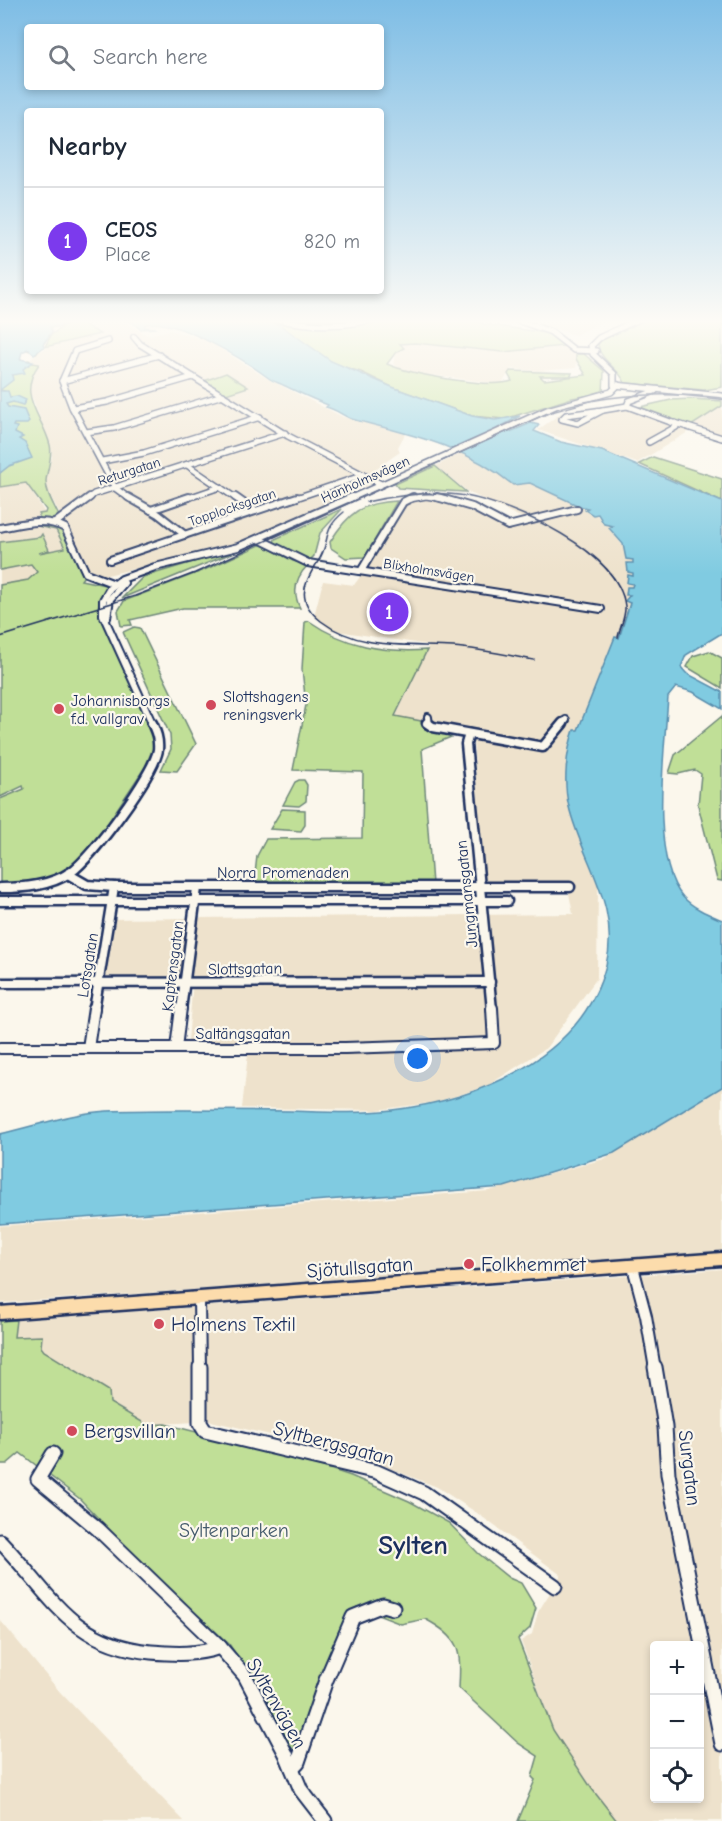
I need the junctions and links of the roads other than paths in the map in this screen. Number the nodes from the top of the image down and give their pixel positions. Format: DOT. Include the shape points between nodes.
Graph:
graph roads {
  1 [pos="71,404"];
  2 [pos="96,404"];
  3 [pos="193,404"];
  4 [pos="238,404"];
  5 [pos="564,404"];
  6 [pos="627,406"];
  7 [pos="73,408"];
  8 [pos="604,409"];
  9 [pos="260,417"];
  10 [pos="675,423"];
  11 [pos="86,432"];
  12 [pos="285,433"];
  13 [pos="722,438"];
  14 [pos="649,442"];
  15 [pos="102,461"];
  16 [pos="187,465"];
  17 [pos="361,476"];
  18 [pos="381,484"];
  19 [pos="220,487"];
  20 [pos="115,488"];
  21 [pos="577,509"];
  22 [pos="151,510"];
  23 [pos="255,511"];
  24 [pos="55,523"];
  25 [pos="0,528"];
  26 [pos="185,535"];
  27 [pos="259,539"];
  28 [pos="110,560"];
  29 [pos="360,571"];
  30 [pos="118,585"];
  31 [pos="601,609"];
  32 [pos="428,717"];
  33 [pos="566,720"];
  34 [pos="469,734"];
  35 [pos="68,874"];
  36 [pos="114,887"];
  37 [pos="481,887"];
  38 [pos="570,887"];
  39 [pos="0,888"];
  40 [pos="197,888"];
  41 [pos="0,901"];
  42 [pos="195,901"];
  43 [pos="482,901"];
  44 [pos="507,901"];
  45 [pos="112,902"];
  46 [pos="490,982"];
  47 [pos="0,983"];
  48 [pos="100,983"];
  49 [pos="185,983"];
  50 [pos="486,1046"];
  51 [pos="0,1048"];
  52 [pos="88,1048"];
  53 [pos="176,1048"];
  54 [pos="722,1259"];
  55 [pos="633,1267"];
  56 [pos="199,1299"];
  57 [pos="0,1313"];
  58 [pos="53,1454"];
  59 [pos="0,1541"];
  60 [pos="555,1586"];
  61 [pos="393,1608"];
  62 [pos="220,1647"];
  63 [pos="722,1744"];
  64 [pos="292,1768"];
  65 [pos="326,1821"];
  1 -- 7 [label="street"];
  2 -- 7 [label="street"];
  3 -- 11 [label="street" via="114,428"];
  4 -- 9 [label="street"];
  5 -- 18 [label="street, Hanholmsvägen"];
  6 -- 8 [label="street"];
  6 -- 10 [label="street"];
  7 -- 11 [label="street"];
  8 -- 8 [label="street" via="578,423 562,419 566,415"];
  9 -- 12 [label="street"];
  9 -- 15 [label="street" via="144,453"];
  10 -- 13 [label="street"];
  10 -- 14 [label="street" via="676,427"];
  11 -- 15 [label="street"];
  12 -- 16 [label="street, Returgatan"];
  12 -- 17 [label="street"];
  15 -- 20 [label="street"];
  16 -- 19 [label="street"];
  16 -- 20 [label="street, Returgatan"];
  17 -- 18 [label="street"];
  17 -- 23 [label="street, Topplocksgatan"];
  18 -- 27 [label="street, Hanholmsvägen"];
  19 -- 22 [label="street"];
  19 -- 23 [label="street"];
  20 -- 22 [label="street"];
  20 -- 24 [label="street, Returgatan" via="84,499"];
  21 -- 29 [label="street" via="508,526 490,514 458,502 409,498"];
  22 -- 26 [label="street"];
  23 -- 26 [label="street, Topplocksgatan"];
  24 -- 25 [label="street"];
  24 -- 30 [label="street" via="64,528 86,573"];
  26 -- 28 [label="street, Topplocksgatan"];
  27 -- 29 [label="street, Blixholmsvägen" via="303,561"];
  27 -- 30 [label="street, Hanholmsvägen"];
  29 -- 31 [label="street, Blixholmsvägen"];
  30 -- 35 [label="street" via="106,611 107,622 159,747 151,766 96,848"];
  32 -- 34 [label="street" via="429,726"];
  33 -- 34 [label="street" via="543,747"];
  34 -- 37 [label="street, Jungmansgatan" via="466,744"];
  35 -- 36 [label="street, Norra Promenaden" via="87,885"];
  35 -- 39 [label="street" via="31,886"];
  36 -- 40 [label="street, Norra Promenaden"];
  36 -- 45 [label="street, Lotsgatan"];
  37 -- 38 [label="street, Norra Promenaden"];
  37 -- 40 [label="street, Norra Promenaden"];
  37 -- 43 [label="street, Jungmansgatan"];
  40 -- 42 [label="street, Kaptensgatan"];
  41 -- 45 [label="street"];
  42 -- 43 [label="street"];
  42 -- 45 [label="street"];
  42 -- 49 [label="street, Kaptensgatan"];
  43 -- 44 [label="street"];
  43 -- 46 [label="street, Jungmansgatan"];
  45 -- 48 [label="street, Lotsgatan"];
  46 -- 49 [label="street, Slottsgatan"];
  46 -- 50 [label="street, Jungmansgatan" via="495,1035 494,1043"];
  47 -- 48 [label="street, Slottsgatan"];
  48 -- 49 [label="street, Slottsgatan"];
  48 -- 52 [label="street, Lotsgatan"];
  49 -- 53 [label="street, Kaptensgatan"];
  50 -- 53 [label="street, Saltängsgatan"];
  51 -- 52 [label="street, Saltängsgatan"];
  52 -- 53 [label="street, Saltängsgatan"];
  54 -- 55 [label="main road, Sjötullsgatan"];
  55 -- 56 [label="main road, Sjötullsgatan"];
  55 -- 63 [label="street, Surgatan" via="646,1316 665,1427 668,1474"];
  56 -- 57 [label="main road, Sjötullsgatan"];
  56 -- 60 [label="street, Syltbergsgatan" via="200,1423 205,1431 376,1472 424,1493"];
  58 -- 62 [label="street, Syltenvägen" via="38,1479 98,1529"];
  59 -- 62 [label="street" via="74,1625 94,1639 115,1648 146,1653 202,1654"];
  61 -- 64 [label="street" via="383,1605 353,1617 298,1762"];
  62 -- 64 [label="street, Syltenvägen" via="245,1677"];
  64 -- 65 [label="street, Syltenvägen" via="301,1790"];
}
